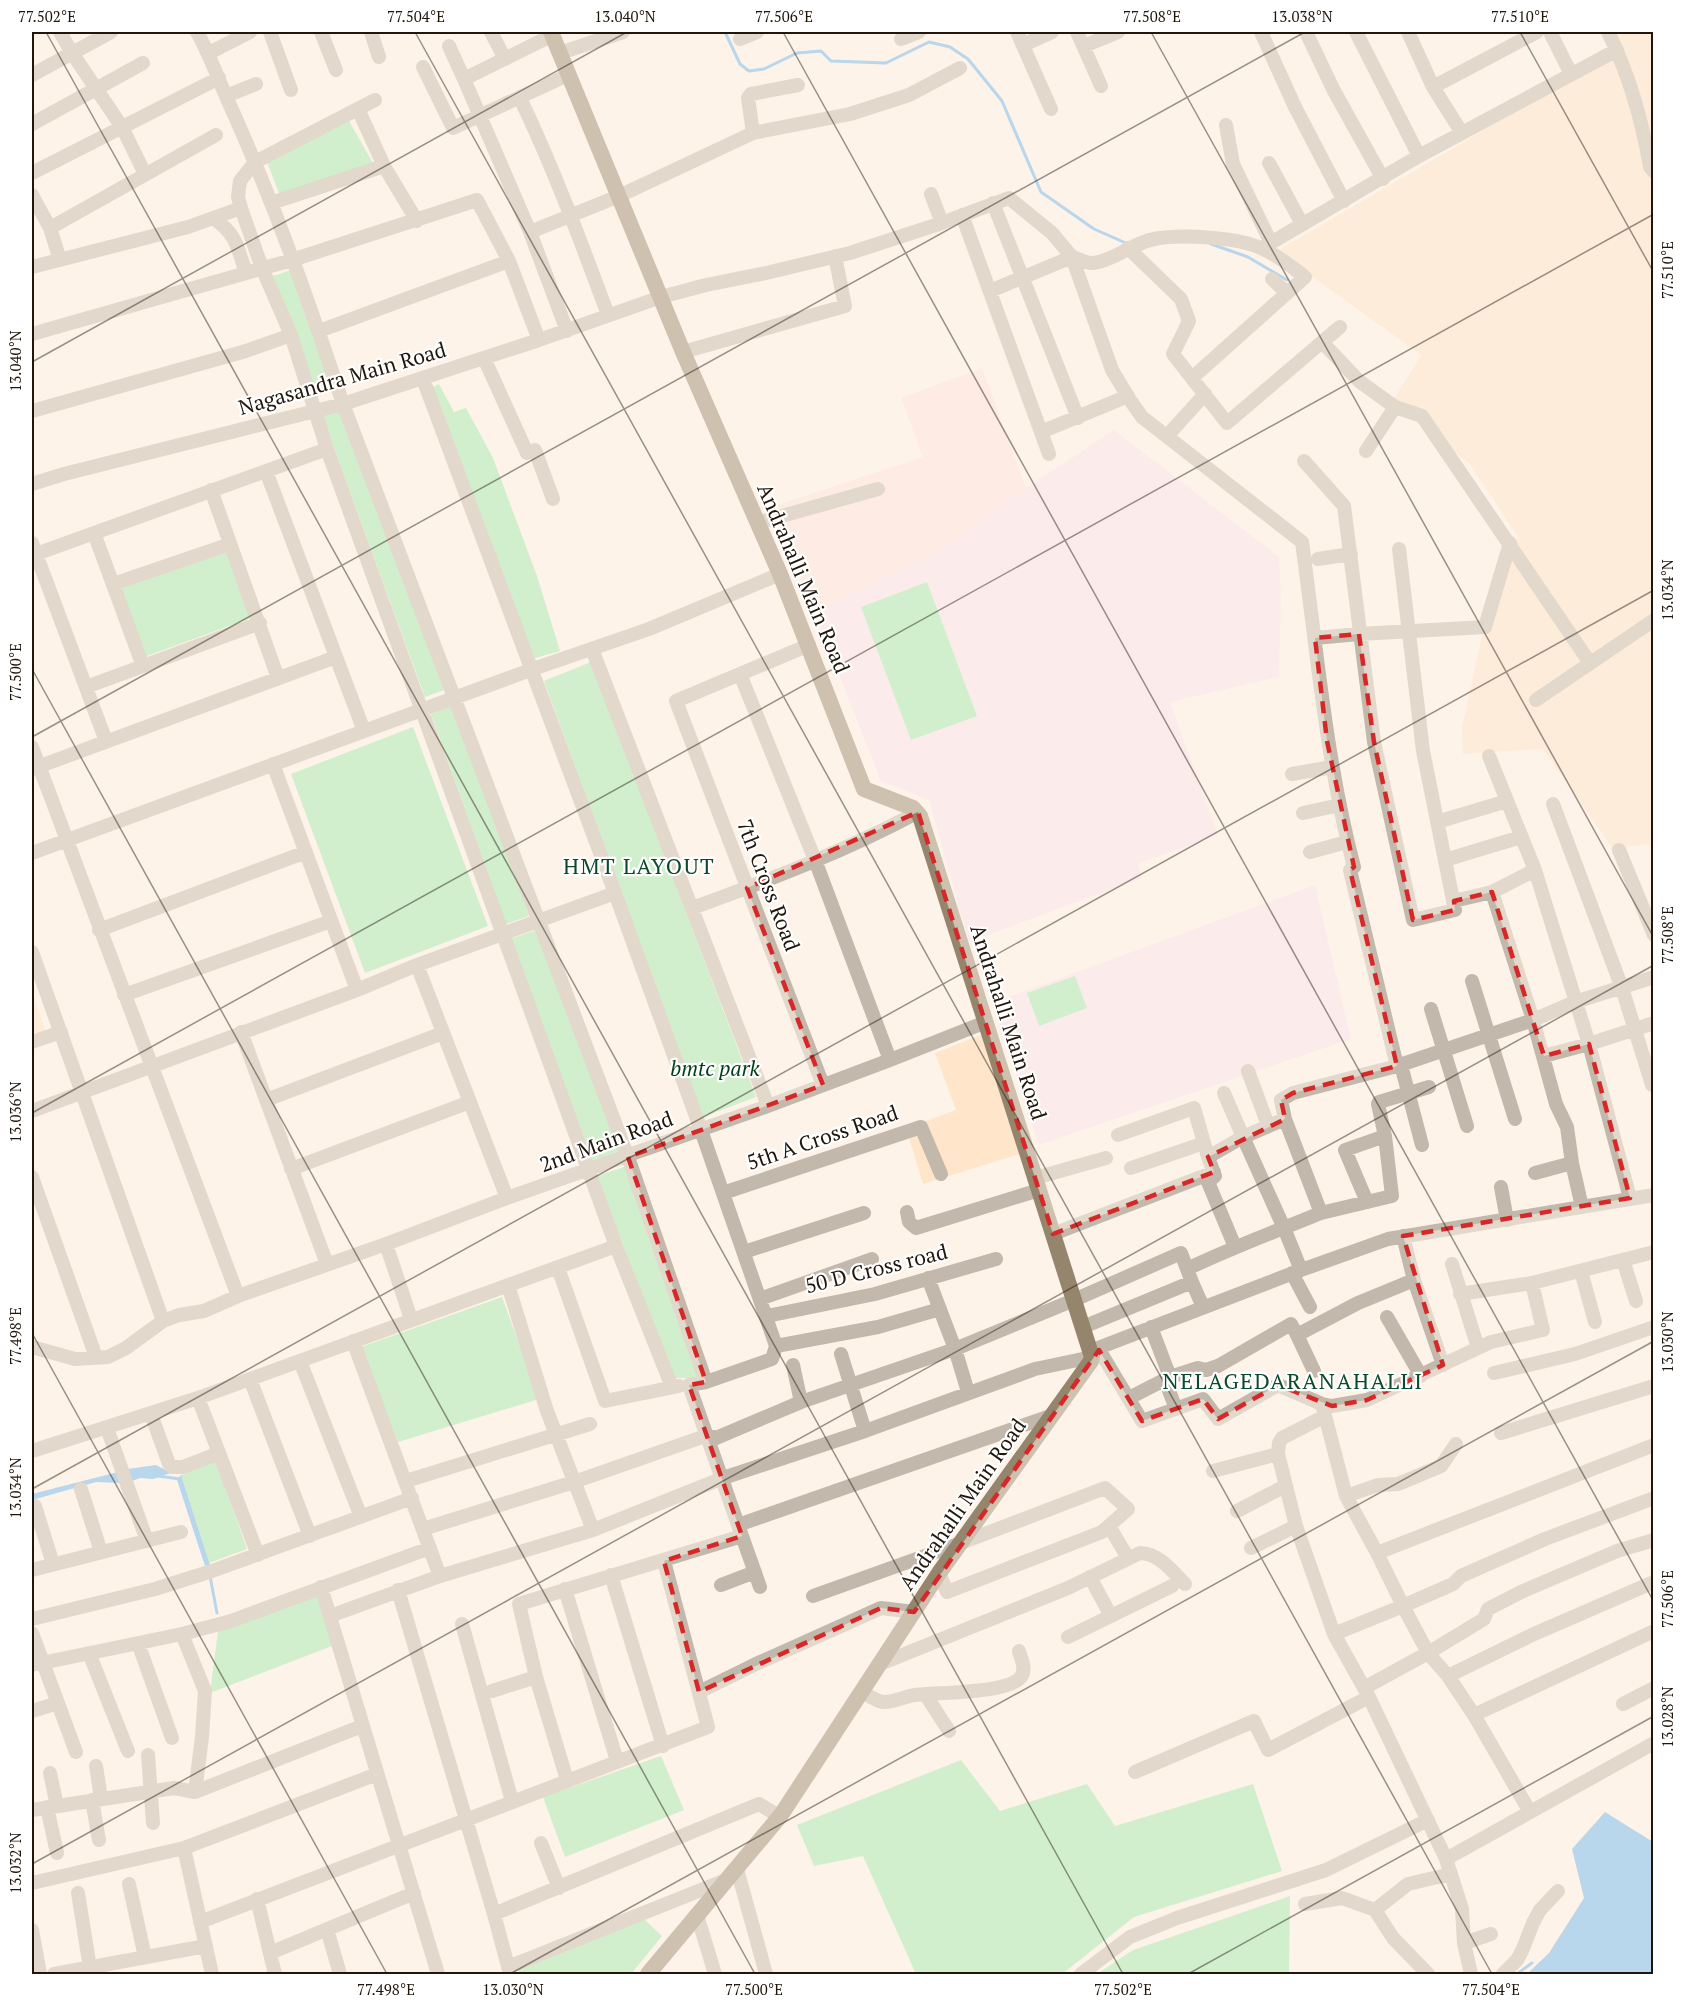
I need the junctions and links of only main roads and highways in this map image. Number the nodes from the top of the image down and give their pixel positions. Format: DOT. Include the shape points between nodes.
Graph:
graph roads {
  1 [pos="552,33"];
  2 [pos="662,1968"];
  3 [pos="648,1974"];
  1 -- 2 [label="main road, Andrahalli Main Road" via="683,352 780,574 864,789 918,812 1074,1300 1095,1352 939,1573 778,1819 697,1916"];
  2 -- 3 [label="main road, Andrahalli Main Road"];
}
